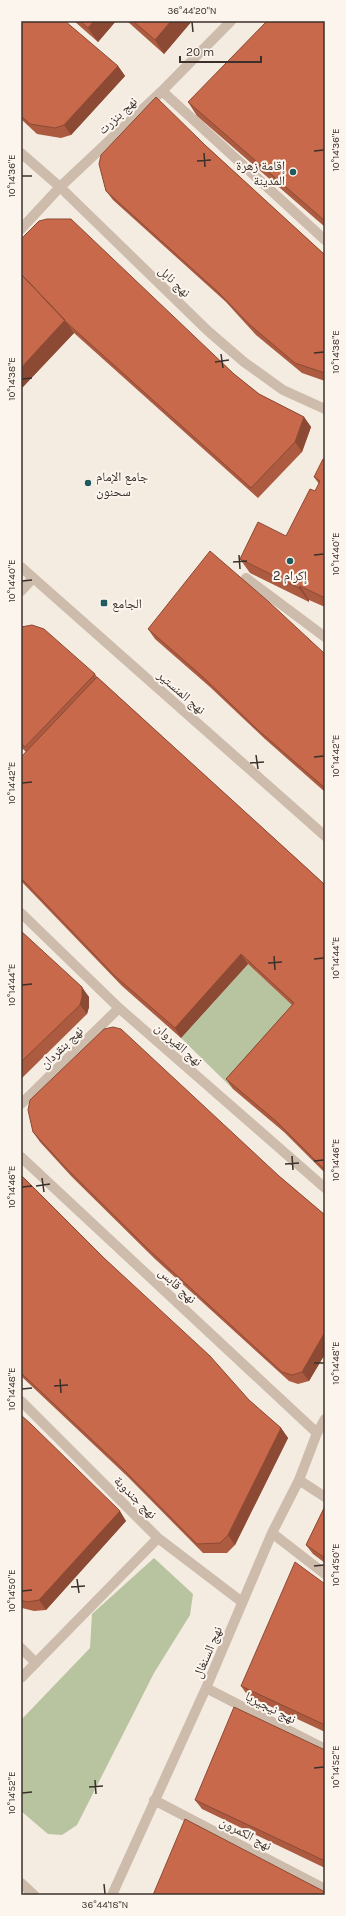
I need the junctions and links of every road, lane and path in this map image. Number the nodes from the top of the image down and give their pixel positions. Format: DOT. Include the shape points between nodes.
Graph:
graph roads {
  1 [pos="231,21"];
  2 [pos="162,91"];
  3 [pos="21,153"];
  4 [pos="60,187"];
  5 [pos="21,229"];
  6 [pos="325,240"];
  7 [pos="325,409"];
  8 [pos="21,567"];
  9 [pos="33,578"];
  10 [pos="246,578"];
  11 [pos="21,591"];
  12 [pos="325,637"];
  13 [pos="325,836"];
  14 [pos="21,913"];
  15 [pos="119,1008"];
  16 [pos="21,1104"];
  17 [pos="21,1157"];
  18 [pos="325,1188"];
  19 [pos="21,1401"];
  20 [pos="325,1419"];
  21 [pos="317,1433"];
  22 [pos="299,1480"];
  23 [pos="325,1497"];
  24 [pos="272,1533"];
  25 [pos="158,1538"];
  26 [pos="325,1574"];
  27 [pos="242,1602"];
  28 [pos="21,1648"];
  29 [pos="36,1663"];
  30 [pos="21,1678"];
  31 [pos="206,1688"];
  32 [pos="325,1749"];
  33 [pos="154,1800"];
  34 [pos="21,1883"];
  35 [pos="325,1889"];
  36 [pos="34,1895"];
  37 [pos="112,1895"];
  1 -- 2 [label="street, نهج بنزرت"];
  2 -- 4 [label="street, نهج بنزرت"];
  2 -- 6 [label="street"];
  3 -- 4 [label="street, نهج نابل"];
  4 -- 5 [label="street, نهج بنزرت"];
  4 -- 7 [label="street, نهج نابل" via="208,331 244,362 283,390"];
  8 -- 9 [label="street, نهج المنستير"];
  9 -- 11 [label="street"];
  9 -- 13 [label="street, نهج المنستير"];
  10 -- 12 [label="street"];
  14 -- 15 [label="street, نهج القيروان"];
  15 -- 16 [label="street, نهج بنقردان"];
  15 -- 18 [label="street, نهج القيروان"];
  17 -- 21 [label="street, نهج قابس"];
  19 -- 25 [label="street, نهج جندوبة"];
  20 -- 21 [label="street, نهج السنغال"];
  21 -- 22 [label="street, نهج السنغال"];
  22 -- 23 [label="street"];
  22 -- 24 [label="street, نهج السنغال"];
  24 -- 26 [label="street"];
  24 -- 27 [label="street, نهج السنغال"];
  25 -- 27 [label="street, نهج جندوبة"];
  25 -- 29 [label="street"];
  27 -- 31 [label="street, نهج السنغال"];
  28 -- 29 [label="street"];
  29 -- 30 [label="street"];
  31 -- 32 [label="street, نهج نيجيريا"];
  31 -- 33 [label="street, نهج السنغال"];
  33 -- 35 [label="street, نهج الكمرون"];
  33 -- 37 [label="street, نهج السنغال"];
  34 -- 36 [label="street"];
}
